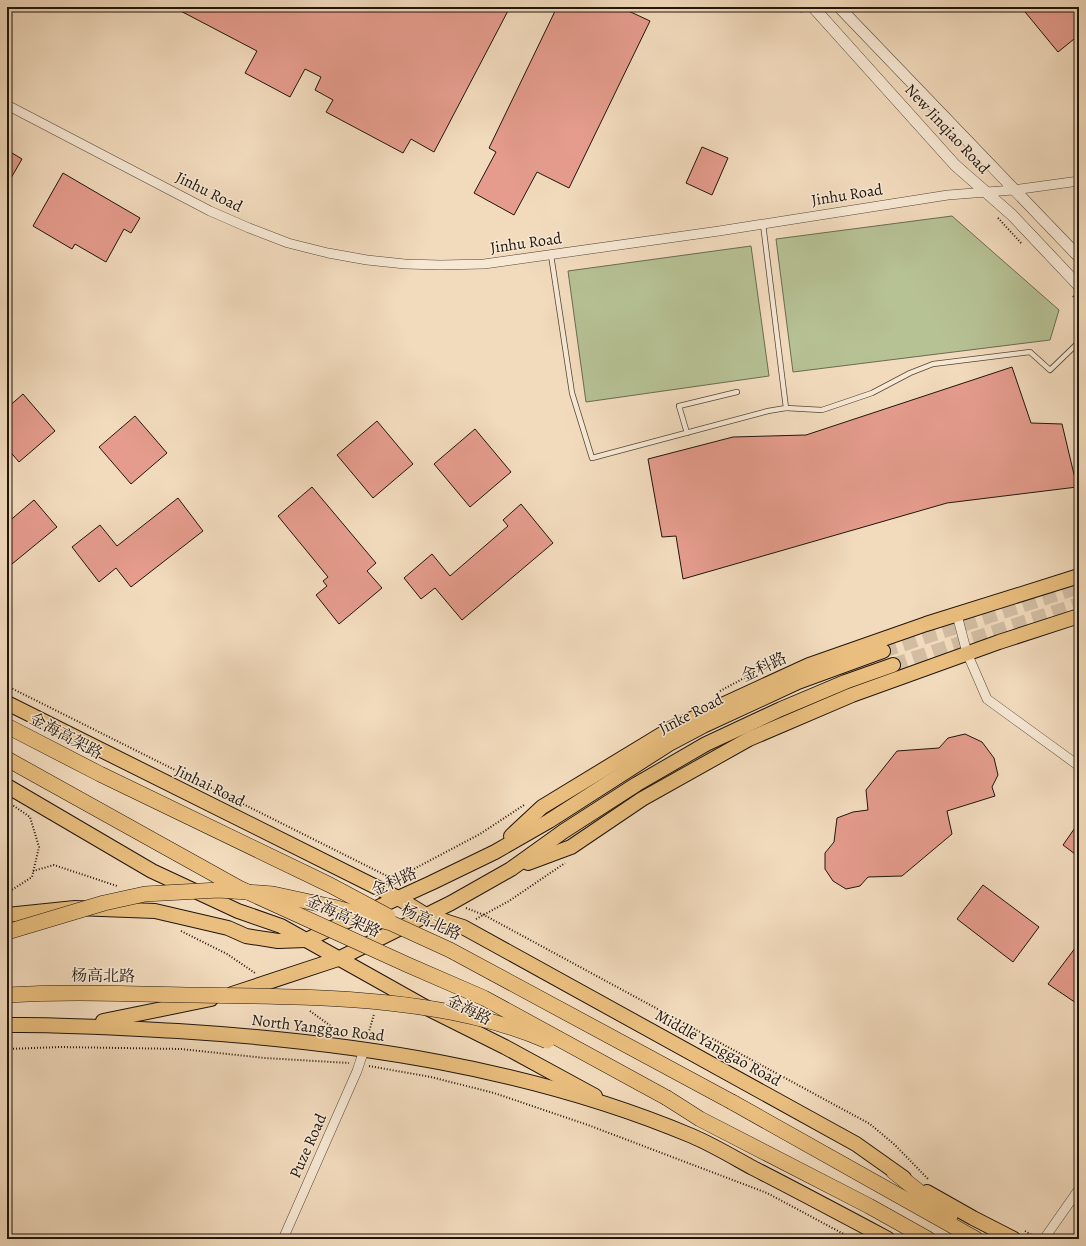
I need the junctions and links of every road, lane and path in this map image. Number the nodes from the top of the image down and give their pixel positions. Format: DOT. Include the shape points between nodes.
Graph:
graph roads {
  1 [pos="813,7"];
  2 [pos="838,7"];
  3 [pos="7,105"];
  4 [pos="1079,181"];
  5 [pos="1013,190"];
  6 [pos="986,192"];
  7 [pos="763,224"];
  8 [pos="551,255"];
  9 [pos="1079,257"];
  10 [pos="1079,286"];
  11 [pos="1079,342"];
  12 [pos="737,392"];
  13 [pos="786,408"];
  14 [pos="687,433"];
  15 [pos="1079,576"];
  16 [pos="957,615"];
  17 [pos="1079,616"];
  18 [pos="883,651"];
  19 [pos="968,653"];
  20 [pos="893,665"];
  21 [pos="7,703"];
  22 [pos="7,726"];
  23 [pos="7,759"];
  24 [pos="1079,766"];
  25 [pos="7,786"];
  26 [pos="7,801"];
  27 [pos="549,821"];
  28 [pos="495,852"];
  29 [pos="569,861"];
  30 [pos="510,869"];
  31 [pos="33,871"];
  32 [pos="124,888"];
  33 [pos="7,893"];
  34 [pos="398,898"];
  35 [pos="7,915"];
  36 [pos="426,915"];
  37 [pos="484,915"];
  38 [pos="179,930"];
  39 [pos="7,932"];
  40 [pos="306,940"];
  41 [pos="450,950"];
  42 [pos="338,959"];
  43 [pos="269,982"];
  44 [pos="7,995"];
  45 [pos="307,1009"];
  46 [pos="7,1025"];
  47 [pos="80,1025"];
  48 [pos="345,1036"];
  49 [pos="7,1049"];
  50 [pos="364,1050"];
  51 [pos="359,1064"];
  52 [pos="667,1098"];
  53 [pos="618,1108"];
  54 [pos="894,1172"];
  55 [pos="1079,1189"];
  56 [pos="283,1239"];
  57 [pos="854,1239"];
  58 [pos="888,1239"];
  59 [pos="928,1239"];
  60 [pos="976,1239"];
  61 [pos="979,1239"];
  62 [pos="1014,1239"];
  63 [pos="1044,1239"];
  1 -- 6 [label="street, New Jinqiao Road" via="955,165"];
  2 -- 5 [label="street, New Jinqiao Road"];
  3 -- 8 [label="street, Jinhu Road" via="210,211 288,242 328,253 405,264 484,264"];
  4 -- 5 [label="street, Jinhu Road"];
  5 -- 6 [label="street, Jinhu Road"];
  5 -- 9 [label="street, New Jinqiao Road"];
  6 -- 7 [label="street, Jinhu Road" via="948,195"];
  6 -- 10 [label="street, New Jinqiao Road" via="1012,215"];
  7 -- 8 [label="street, Jinhu Road"];
  7 -- 13 [label="lane"];
  8 -- 14 [label="lane" via="572,393 592,458"];
  11 -- 13 [label="lane" via="1050,370 1030,352 933,364 910,372 872,393 849,402 822,410"];
  12 -- 14 [label="lane" via="679,406"];
  13 -- 14 [label="lane"];
  15 -- 16 [label="main road, 金科路"];
  16 -- 19 [label="street"];
  16 -- 28 [label="main road, 金科路" via="809,665 672,728 542,807"];
  17 -- 19 [label="main road"];
  18 -- 27 [label="main road, Jinke Road" via="798,682 703,726 638,763"];
  19 -- 24 [label="street" via="987,699"];
  19 -- 30 [label="main road" via="852,695 749,739 642,799 571,847"];
  20 -- 30 [label="main road, Jinke Road" via="788,706 706,744 637,784"];
  21 -- 34 [label="main road, Jinhai Road"];
  22 -- 41 [label="highway, 金海高架路, bridge" via="330,885"];
  23 -- 52 [label="highway, 金海高架路, bridge" via="239,888 484,998"];
  25 -- 40 [label="main road" via="152,871 238,911 281,926"];
  26 -- 31 [label="path" via="30,817 38,847"];
  27 -- 28 [label="main road, 金科路"];
  28 -- 34 [label="main road, 金科路"];
  29 -- 37 [label="path"];
  30 -- 36 [label="main road"];
  31 -- 32 [label="path" via="54,865"];
  31 -- 33 [label="path" via="32,878"];
  34 -- 36 [label="main road, Middle Yanggao Road"];
  34 -- 40 [label="main road, 金科路"];
  35 -- 40 [label="main road" via="75,908 154,911 228,928 246,936 278,941"];
  36 -- 42 [label="main road"];
  36 -- 54 [label="main road, Middle Yanggao Road" via="463,927 856,1144"];
  38 -- 43 [label="path" via="227,954"];
  39 -- 41 [label="highway, 杨高北路, bridge" via="104,903 145,894 219,890 273,894 333,907 391,923"];
  40 -- 42 [label="main road, 金海路"];
  41 -- 60 [label="highway, 杨高北路, bridge" via="732,1102"];
  42 -- 43 [label="main road"];
  42 -- 53 [label="main road, 金海路"];
  43 -- 47 [label="main road" via="236,993 149,1013"];
  44 -- 52 [label="highway, 杨高北路, bridge" via="45,993 290,997 397,1004 507,1026 569,1051"];
  45 -- 48 [label="path"];
  46 -- 47 [label="main road, North Yanggao Road"];
  47 -- 50 [label="main road, North Yanggao Road" via="227,1035"];
  49 -- 51 [label="path" via="181,1049"];
  50 -- 51 [label="street, Puze Road"];
  50 -- 53 [label="main road, North Yanggao Road" via="430,1061 535,1084"];
  51 -- 56 [label="street, Puze Road"];
  51 -- 57 [label="path" via="431,1077 494,1093 588,1125 767,1193"];
  52 -- 59 [label="highway" via="700,1119"];
  53 -- 58 [label="main road" via="694,1137"];
  54 -- 61 [label="highway"];
  54 -- 62 [label="main road, Middle Yanggao Road"];
  55 -- 63 [label="street"];
}
